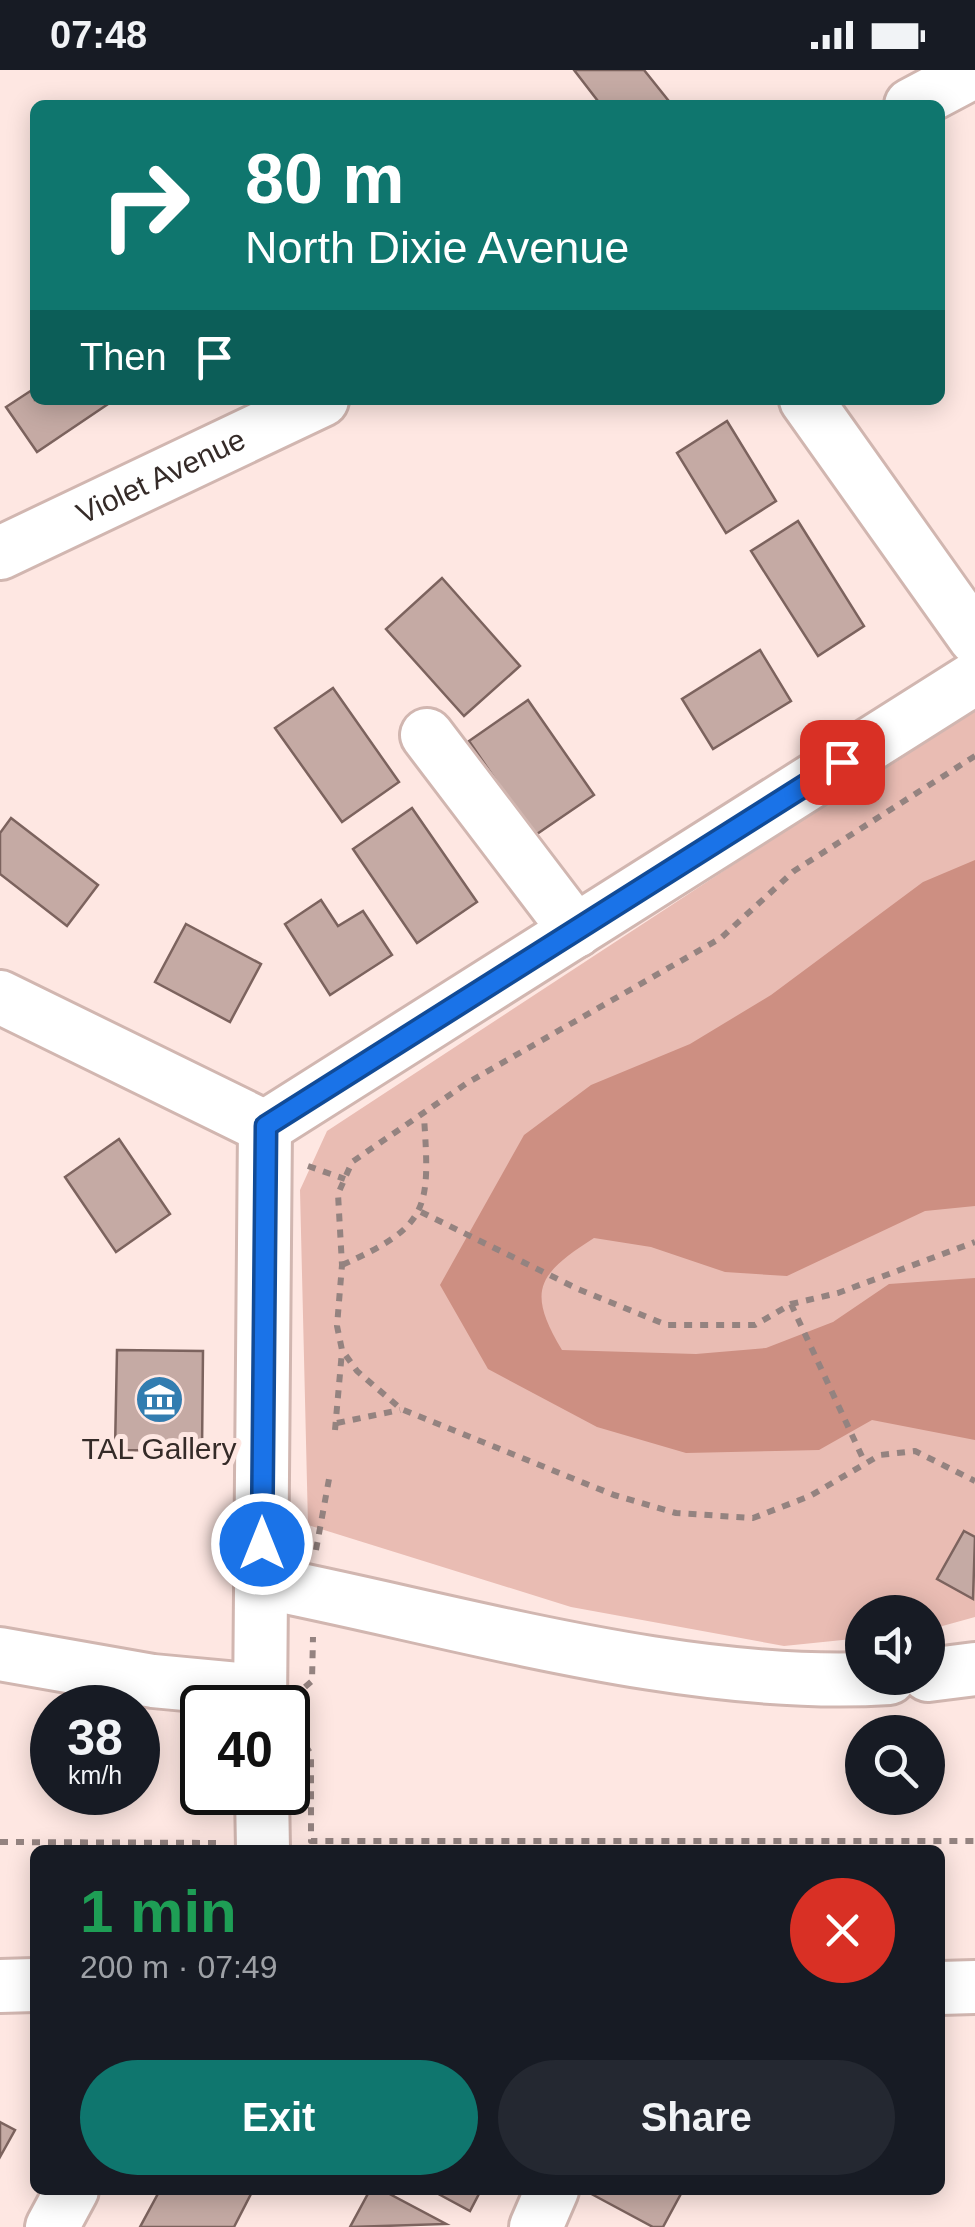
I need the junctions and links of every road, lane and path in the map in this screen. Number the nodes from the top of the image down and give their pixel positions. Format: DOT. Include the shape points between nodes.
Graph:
graph roads {
  1 [pos="975,71"];
  2 [pos="921,100"];
  3 [pos="311,405"];
  4 [pos="810,405"];
  5 [pos="0,553"];
  6 [pos="975,638"];
  7 [pos="975,678"];
  8 [pos="427,735"];
  9 [pos="975,756"];
  10 [pos="576,931"];
  11 [pos="0,997"];
  12 [pos="424,1117"];
  13 [pos="266,1126"];
  14 [pos="302,1164"];
  15 [pos="345,1179"];
  16 [pos="421,1212"];
  17 [pos="975,1242"];
  18 [pos="342,1264"];
  19 [pos="791,1304"];
  20 [pos="342,1350"];
  21 [pos="401,1409"];
  22 [pos="865,1462"];
  23 [pos="329,1479"];
  24 [pos="975,1481"];
  25 [pos="262,1582"];
  26 [pos="314,1592"];
  27 [pos="0,1654"];
  28 [pos="975,1668"];
  29 [pos="945,1672"];
  30 [pos="845,1680"];
  31 [pos="277,1685"];
  32 [pos="306,1685"];
  33 [pos="180,1686"];
  34 [pos="266,1815"];
  35 [pos="283,1815"];
  36 [pos="0,1842"];
  37 [pos="975,1842"];
  38 [pos="270,1844"];
  39 [pos="0,1986"];
  40 [pos="30,1986"];
  41 [pos="945,1988"];
  42 [pos="975,1988"];
  43 [pos="69,2195"];
  44 [pos="550,2195"];
  45 [pos="52,2227"];
  46 [pos="536,2227"];
  1 -- 2 [label="street"];
  3 -- 5 [label="street, Violet Avenue"];
  4 -- 6 [label="street"];
  7 -- 10 [label="street"];
  8 -- 10 [label="street"];
  9 -- 12 [label="path" via="794,871 722,938 521,1051"];
  10 -- 13 [label="street"];
  11 -- 13 [label="street"];
  12 -- 15 [label="path" via="352,1162"];
  12 -- 16 [label="path" via="428,1179"];
  13 -- 25 [label="street"];
  14 -- 15 [label="path"];
  15 -- 18 [label="path" via="338,1194"];
  16 -- 18 [label="path" via="387,1245"];
  16 -- 19 [label="path" via="667,1326 755,1325"];
  17 -- 19 [label="path"];
  18 -- 20 [label="path"];
  19 -- 22 [label="path"];
  20 -- 21 [label="path"];
  20 -- 21 [label="path" via="336,1426"];
  21 -- 22 [label="path" via="614,1495 676,1512 753,1518 810,1496"];
  22 -- 24 [label="path" via="915,1451"];
  23 -- 26 [label="path"];
  25 -- 26 [label="street"];
  25 -- 31 [label="street"];
  26 -- 30 [label="street" via="622,1658"];
  26 -- 32 [label="path" via="312,1681"];
  27 -- 33 [label="street"];
  28 -- 29 [label="street"];
  34 -- 38 [label="street"];
  35 -- 38 [label="path"];
  36 -- 38 [label="path"];
  37 -- 38 [label="path"];
  39 -- 40 [label="street"];
  41 -- 42 [label="street"];
  43 -- 45 [label="street"];
  44 -- 46 [label="street"];
}
